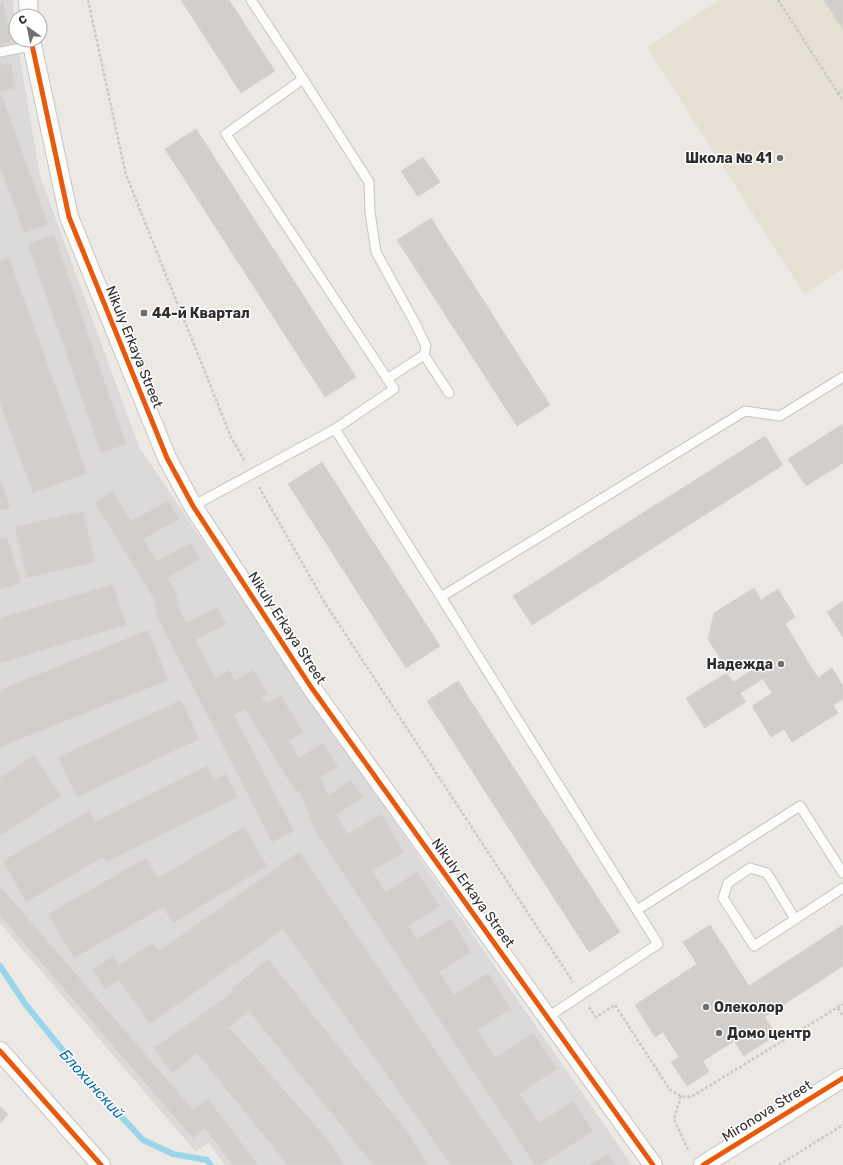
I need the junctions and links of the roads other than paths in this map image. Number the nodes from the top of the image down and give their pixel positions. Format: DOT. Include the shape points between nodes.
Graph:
graph roads {
  1 [pos="251,0"];
  2 [pos="14,48"];
  3 [pos="32,48"];
  4 [pos="0,52"];
  5 [pos="303,79"];
  6 [pos="424,355"];
  7 [pos="843,377"];
  8 [pos="387,379"];
  9 [pos="448,393"];
  10 [pos="335,429"];
  11 [pos="193,506"];
  12 [pos="441,596"];
  13 [pos="843,873"];
  14 [pos="843,888"];
  15 [pos="637,910"];
  16 [pos="795,919"];
  17 [pos="548,1018"];
  18 [pos="0,1051"];
  19 [pos="843,1078"];
  20 [pos="698,1162"];
  21 [pos="101,1165"];
  22 [pos="653,1165"];
  1 -- 5 [label="lane"];
  2 -- 4 [label="lane"];
  3 -- 11 [label="street, Nikuly Erkaya Street" via="69,217 167,458"];
  5 -- 6 [label="lane" via="369,182 376,252 426,346"];
  5 -- 8 [label="lane" via="226,134"];
  6 -- 8 [label="lane"];
  6 -- 9 [label="lane"];
  7 -- 12 [label="lane" via="780,416 745,411"];
  8 -- 10 [label="lane" via="394,389"];
  10 -- 11 [label="lane"];
  10 -- 12 [label="lane"];
  11 -- 17 [label="street, Nikuly Erkaya Street" via="311,687"];
  12 -- 15 [label="lane"];
  13 -- 15 [label="lane" via="800,806"];
  14 -- 16 [label="lane"];
  15 -- 17 [label="lane" via="658,944"];
  16 -- 16 [label="lane" via="754,946 723,898 728,882 750,868 767,873"];
  17 -- 22 [label="street, Nikuly Erkaya Street"];
  18 -- 21 [label="street"];
  19 -- 20 [label="street, Mironova Street"];
}
